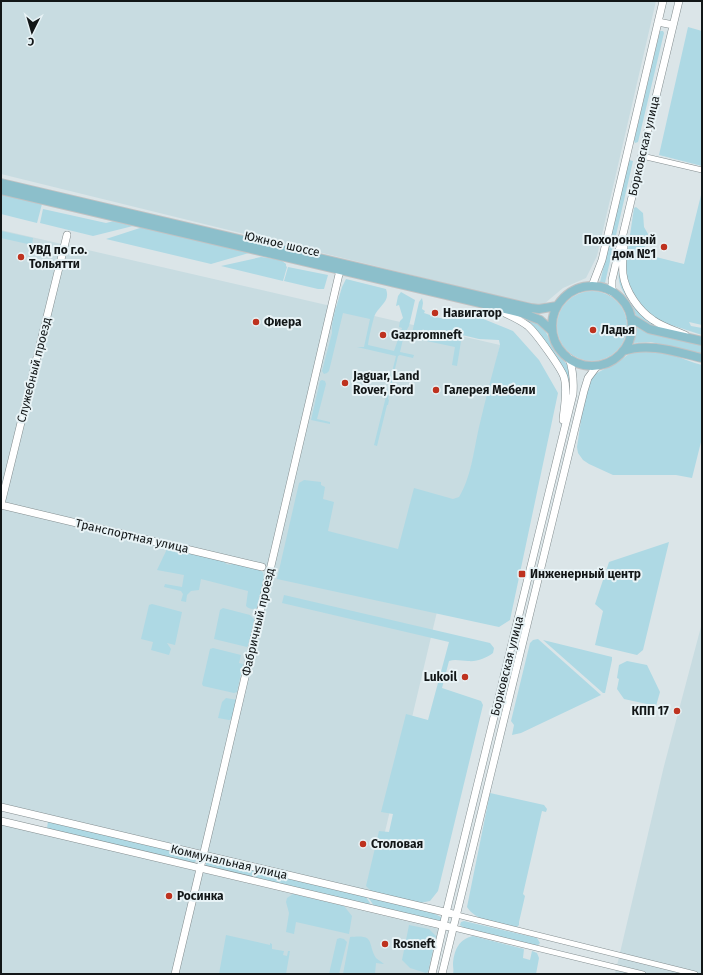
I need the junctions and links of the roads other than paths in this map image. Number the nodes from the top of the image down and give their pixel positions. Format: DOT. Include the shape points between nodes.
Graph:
graph roads {
  1 [pos="663,1"];
  2 [pos="679,1"];
  3 [pos="658,22"];
  4 [pos="673,25"];
  5 [pos="642,156"];
  6 [pos="702,170"];
  7 [pos="1,183"];
  8 [pos="1,190"];
  9 [pos="626,225"];
  10 [pos="67,236"];
  11 [pos="340,270"];
  12 [pos="592,286"];
  13 [pos="612,292"];
  14 [pos="489,306"];
  15 [pos="557,306"];
  16 [pos="631,318"];
  17 [pos="552,331"];
  18 [pos="702,341"];
  19 [pos="623,351"];
  20 [pos="569,358"];
  21 [pos="702,358"];
  22 [pos="597,366"];
  23 [pos="561,444"];
  24 [pos="1,504"];
  25 [pos="262,567"];
  26 [pos="516,631"];
  27 [pos="525,633"];
  28 [pos="3,808"];
  29 [pos="21,812"];
  30 [pos="2,821"];
  31 [pos="18,824"];
  32 [pos="203,855"];
  33 [pos="200,868"];
  34 [pos="446,913"];
  35 [pos="457,915"];
  36 [pos="443,926"];
  37 [pos="454,928"];
  38 [pos="175,974"];
  39 [pos="432,974"];
  40 [pos="442,974"];
  41 [pos="643,974"];
  42 [pos="695,974"];
  1 -- 3 [label="main road, Борковская улица"];
  2 -- 4 [label="main road, Борковская улица"];
  3 -- 4 [label="main road"];
  3 -- 12 [label="main road, Борковская улица" via="602,260"];
  4 -- 5 [label="main road, Борковская улица"];
  5 -- 6 [label="street"];
  5 -- 9 [label="main road, Борковская улица"];
  7 -- 15 [label="main road, Южное шоссе" via="530,308"];
  8 -- 11 [label="main road, Южное шоссе"];
  9 -- 13 [label="main road, Борковская улица" via="612,280"];
  9 -- 18 [label="main road" via="623,273 628,291 646,315 654,321"];
  10 -- 24 [label="main road, Служебный проезд"];
  11 -- 14 [label="main road, Южное шоссе"];
  11 -- 32 [label="main road, Фабричный проезд"];
  12 -- 13 [label="main road"];
  12 -- 15 [label="main road" via="570,292"];
  13 -- 16 [label="main road" via="623,301"];
  14 -- 17 [label="main road, Южное шоссе" via="533,316"];
  14 -- 23 [label="main road" via="517,318 529,327 561,371 566,388"];
  15 -- 17 [label="main road" via="552,318"];
  16 -- 18 [label="main road" via="649,329"];
  16 -- 19 [label="main road" via="631,336"];
  17 -- 20 [label="main road" via="556,344"];
  19 -- 21 [label="main road" via="636,347 652,347"];
  19 -- 22 [label="main road" via="614,359"];
  20 -- 22 [label="main road" via="582,365"];
  20 -- 23 [label="main road, Борковская улица" via="573,368 573,389"];
  22 -- 27 [label="main road, Борковская улица" via="588,378 584,391"];
  23 -- 26 [label="main road, Борковская улица"];
  24 -- 25 [label="main road, Транспортная улица"];
  26 -- 27 [label="main road"];
  26 -- 34 [label="main road, Борковская улица"];
  27 -- 35 [label="main road, Борковская улица"];
  28 -- 29 [label="main road, Коммунальная улица"];
  28 -- 30 [label="main road" via="8,811 7,818"];
  29 -- 31 [label="main road" via="14,818"];
  29 -- 32 [label="main road, Коммунальная улица"];
  30 -- 31 [label="main road, Коммунальная улица"];
  31 -- 33 [label="main road, Коммунальная улица"];
  32 -- 33 [label="main road, Фабричный проезд"];
  32 -- 34 [label="main road, Коммунальная улица"];
  33 -- 36 [label="main road, Коммунальная улица"];
  33 -- 38 [label="main road, Фабричный проезд"];
  34 -- 35 [label="main road, Коммунальная улица"];
  34 -- 36 [label="main road, Борковская улица"];
  35 -- 37 [label="main road, Борковская улица"];
  35 -- 42 [label="street"];
  36 -- 37 [label="main road, Коммунальная улица"];
  36 -- 39 [label="main road, Борковская улица"];
  37 -- 40 [label="main road, Борковская улица"];
  37 -- 41 [label="street"];
}
